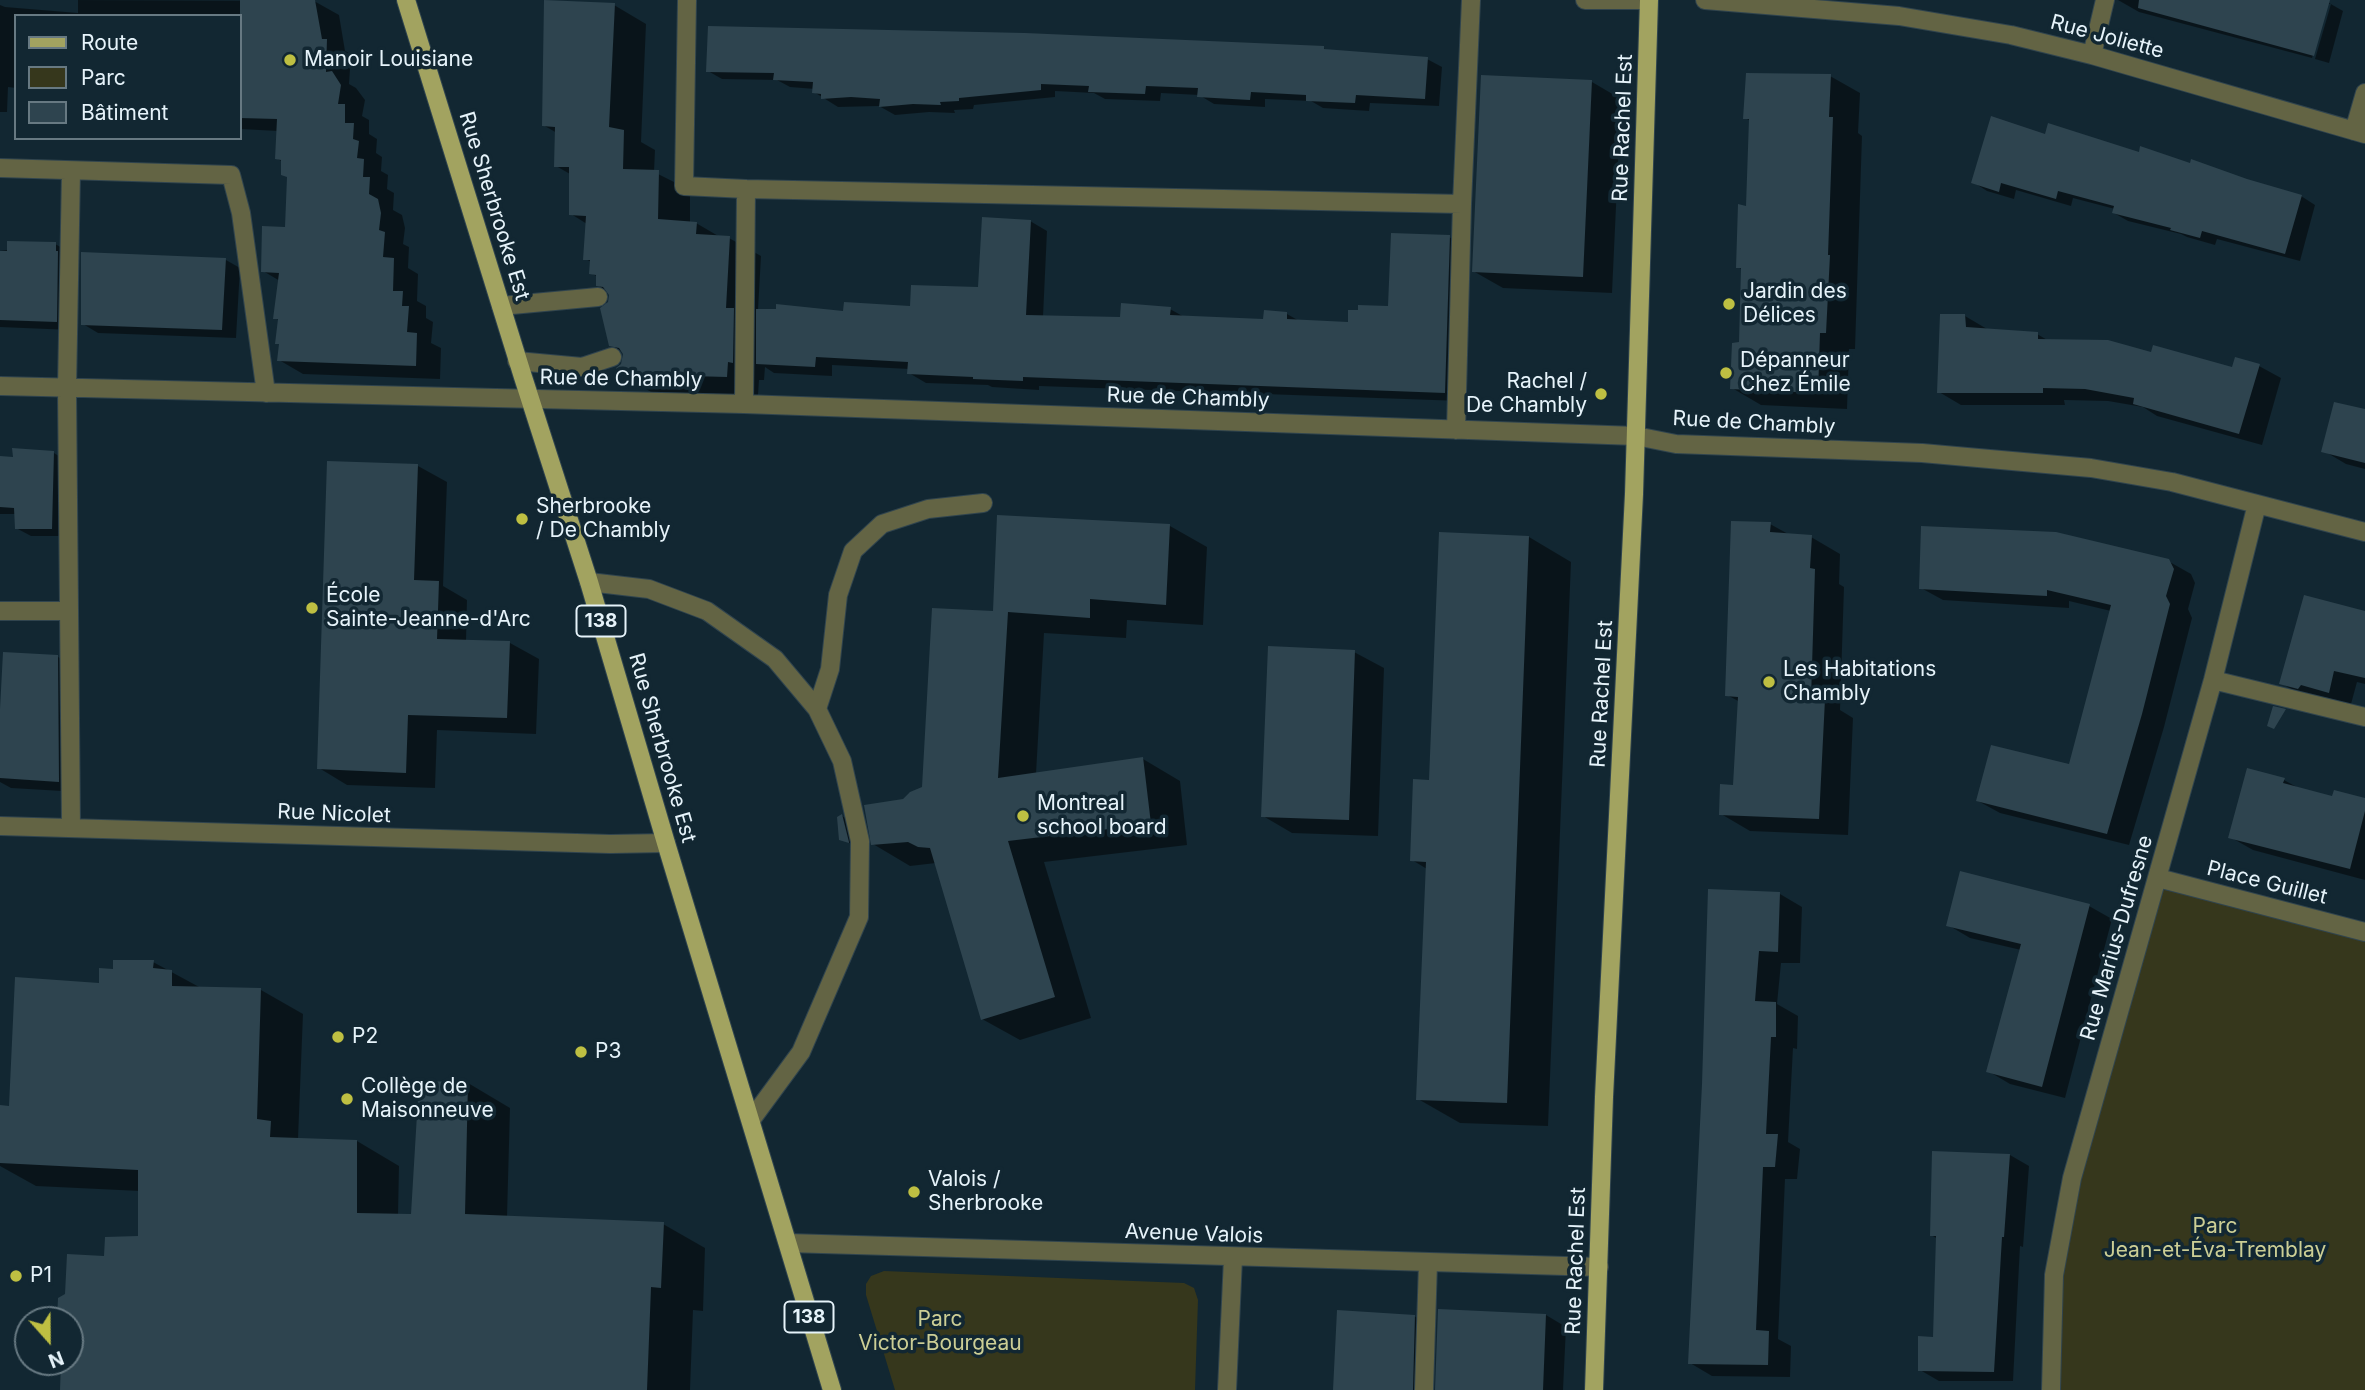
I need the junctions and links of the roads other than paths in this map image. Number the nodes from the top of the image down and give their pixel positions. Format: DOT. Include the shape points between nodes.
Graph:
graph roads {
  1 [pos="406,0"];
  2 [pos="687,0"];
  3 [pos="1471,0"];
  4 [pos="1585,0"];
  5 [pos="1648,0"];
  6 [pos="1705,0"];
  7 [pos="2105,0"];
  8 [pos="1828,5"];
  9 [pos="2092,55"];
  10 [pos="2365,93"];
  11 [pos="2360,132"];
  12 [pos="0,169"];
  13 [pos="71,171"];
  14 [pos="746,190"];
  15 [pos="1462,204"];
  16 [pos="598,297"];
  17 [pos="500,306"];
  18 [pos="612,357"];
  19 [pos="517,361"];
  20 [pos="0,386"];
  21 [pos="67,389"];
  22 [pos="266,393"];
  23 [pos="530,400"];
  24 [pos="744,404"];
  25 [pos="1456,430"];
  26 [pos="1636,436"];
  27 [pos="983,503"];
  28 [pos="2258,504"];
  29 [pos="2365,532"];
  30 [pos="589,582"];
  31 [pos="0,611"];
  32 [pos="69,611"];
  33 [pos="2213,680"];
  34 [pos="817,709"];
  35 [pos="2365,717"];
  36 [pos="0,826"];
  37 [pos="71,828"];
  38 [pos="666,844"];
  39 [pos="2158,878"];
  40 [pos="2365,932"];
  41 [pos="751,1120"];
  42 [pos="788,1243"];
  43 [pos="1233,1258"];
  44 [pos="1428,1263"];
  45 [pos="1599,1268"];
  46 [pos="832,1390"];
  47 [pos="1227,1390"];
  48 [pos="1424,1390"];
  49 [pos="1594,1390"];
  50 [pos="2051,1390"];
  1 -- 17 [label="main road, Rue Sherbrooke Est / 138"];
  2 -- 14 [label="street" via="684,186"];
  3 -- 15 [label="street"];
  4 -- 5 [label="street"];
  5 -- 26 [label="main road, Rue Rachel Est"];
  6 -- 8 [label="street, Rue Joliette"];
  7 -- 9 [label="street"];
  8 -- 9 [label="street, Rue Joliette" via="1987,30"];
  9 -- 11 [label="street, Rue Joliette"];
  10 -- 11 [label="street"];
  12 -- 13 [label="street"];
  13 -- 21 [label="street"];
  13 -- 22 [label="street" via="232,175"];
  14 -- 15 [label="street"];
  14 -- 24 [label="street"];
  15 -- 25 [label="street"];
  16 -- 17 [label="street"];
  17 -- 19 [label="main road, Rue Sherbrooke Est / 138"];
  18 -- 19 [label="street" via="582,367"];
  19 -- 23 [label="main road, Rue Sherbrooke Est / 138"];
  20 -- 21 [label="street, Rue de Chambly"];
  21 -- 22 [label="street, Rue de Chambly"];
  21 -- 32 [label="street"];
  22 -- 23 [label="street, Rue de Chambly"];
  23 -- 24 [label="street, Rue de Chambly"];
  23 -- 30 [label="main road, Rue Sherbrooke Est / 138"];
  24 -- 25 [label="street, Rue de Chambly"];
  25 -- 26 [label="street, Rue de Chambly"];
  26 -- 28 [label="street, Rue de Chambly" via="1676,444 1922,453 2091,468"];
  26 -- 45 [label="main road, Rue Rachel Est"];
  27 -- 34 [label="street" via="928,509 882,524 853,551 838,595 830,668"];
  28 -- 29 [label="street, Rue de Chambly"];
  28 -- 33 [label="street, Rue Marius-Dufresne"];
  30 -- 34 [label="street" via="649,589 707,611 775,659"];
  30 -- 38 [label="main road, Rue Sherbrooke Est / 138"];
  31 -- 32 [label="street"];
  32 -- 37 [label="street"];
  33 -- 35 [label="street"];
  33 -- 39 [label="street, Rue Marius-Dufresne"];
  34 -- 41 [label="street" via="842,761 860,841 859,917 801,1052"];
  36 -- 37 [label="street, Rue Nicolet"];
  37 -- 38 [label="street, Rue Nicolet"];
  38 -- 41 [label="main road, Rue Sherbrooke Est / 138"];
  39 -- 40 [label="street, Place Guillet"];
  39 -- 50 [label="street, Rue Marius-Dufresne" via="2073,1178 2054,1275"];
  41 -- 42 [label="main road, Rue Sherbrooke Est / 138"];
  42 -- 43 [label="street, Avenue Valois"];
  42 -- 46 [label="main road, Rue Sherbrooke Est / 138"];
  43 -- 44 [label="street, Avenue Valois"];
  43 -- 47 [label="street"];
  44 -- 45 [label="street, Avenue Valois"];
  44 -- 48 [label="street"];
  45 -- 49 [label="main road, Rue Rachel Est"];
}
